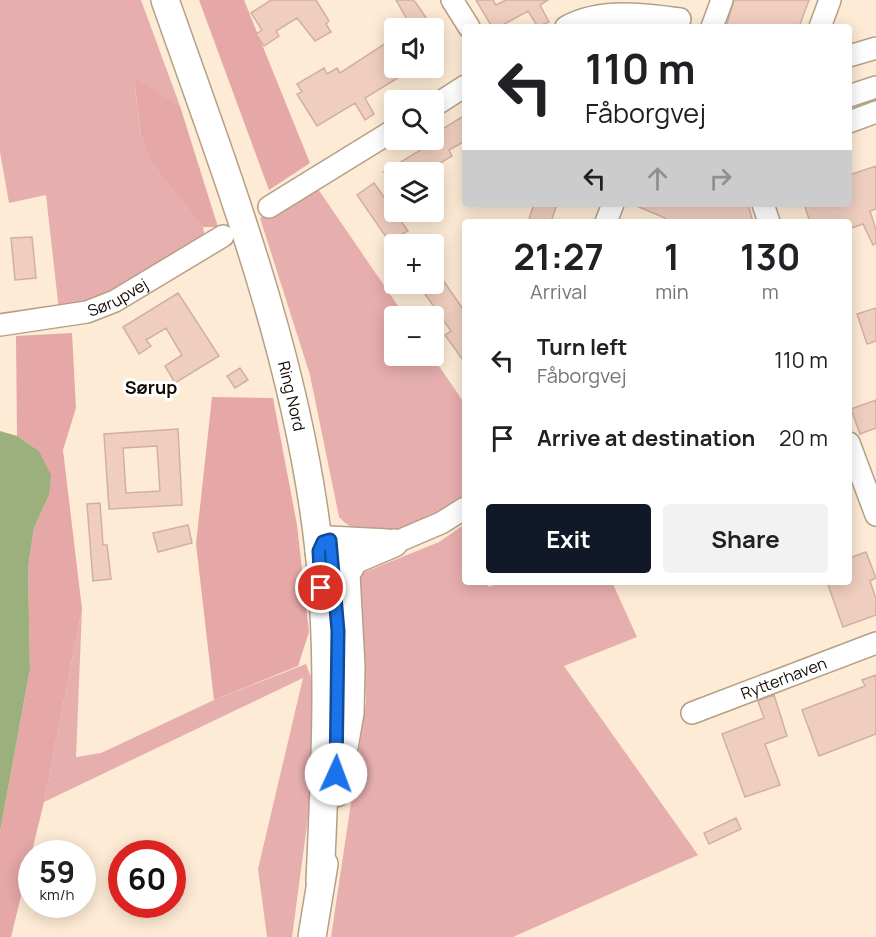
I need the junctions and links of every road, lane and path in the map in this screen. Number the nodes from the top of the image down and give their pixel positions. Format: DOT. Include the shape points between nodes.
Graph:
graph roads {
  1 [pos="165,0"];
  2 [pos="452,0"];
  3 [pos="722,0"];
  4 [pos="830,0"];
  5 [pos="681,15"];
  6 [pos="467,24"];
  7 [pos="571,24"];
  8 [pos="713,24"];
  9 [pos="821,24"];
  10 [pos="876,48"];
  11 [pos="852,55"];
  12 [pos="876,87"];
  13 [pos="462,88"];
  14 [pos="852,95"];
  15 [pos="444,100"];
  16 [pos="876,112"];
  17 [pos="852,121"];
  18 [pos="384,136"];
  19 [pos="269,207"];
  20 [pos="223,236"];
  21 [pos="0,325"];
  22 [pos="852,450"];
  23 [pos="462,510"];
  24 [pos="876,515"];
  25 [pos="394,543"];
  26 [pos="334,553"];
  27 [pos="876,643"];
  28 [pos="692,713"];
  29 [pos="320,881"];
  30 [pos="312,937"];
  1 -- 26 [label="main road, Ring Nord" via="251,244"];
  2 -- 6 [label="street"];
  3 -- 8 [label="street"];
  4 -- 9 [label="street"];
  5 -- 7 [label="street" via="609,15"];
  10 -- 11 [label="street"];
  12 -- 14 [label="street"];
  13 -- 15 [label="street"];
  16 -- 17 [label="street"];
  18 -- 19 [label="street"];
  20 -- 21 [label="street, Sørupvej" via="96,309 57,319"];
  22 -- 24 [label="street"];
  23 -- 25 [label="street"];
  25 -- 26 [label="main road"];
  26 -- 29 [label="main road, Ring Nord"];
  26 -- 29 [label="main road" via="346,574 350,713"];
  27 -- 28 [label="street, Rytterhaven"];
  29 -- 30 [label="main road"];
}
